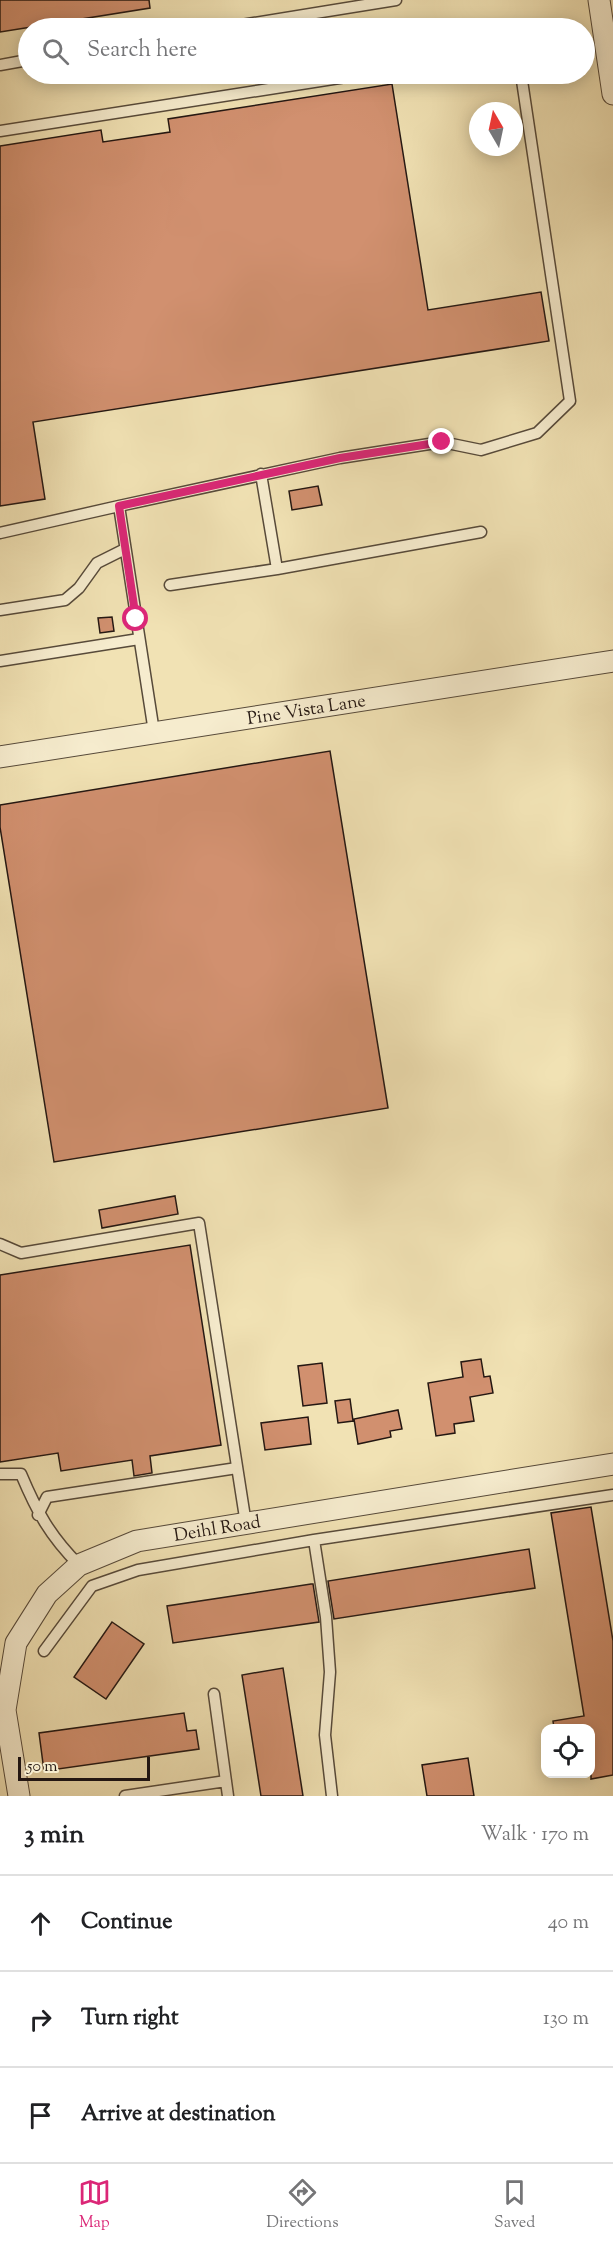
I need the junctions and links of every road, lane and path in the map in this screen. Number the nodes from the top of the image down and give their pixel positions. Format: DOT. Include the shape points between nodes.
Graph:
graph roads {
  1 [pos="396,0"];
  2 [pos="599,0"];
  3 [pos="285,18"];
  4 [pos="18,62"];
  5 [pos="0,65"];
  6 [pos="301,84"];
  7 [pos="522,84"];
  8 [pos="613,94"];
  9 [pos="0,131"];
  10 [pos="261,474"];
  11 [pos="119,506"];
  12 [pos="481,532"];
  13 [pos="0,533"];
  14 [pos="125,549"];
  15 [pos="278,569"];
  16 [pos="170,585"];
  17 [pos="0,610"];
  18 [pos="139,639"];
  19 [pos="0,661"];
  20 [pos="613,661"];
  21 [pos="154,732"];
  22 [pos="0,757"];
  23 [pos="0,1244"];
  24 [pos="613,1464"];
  25 [pos="237,1468"];
  26 [pos="0,1474"];
  27 [pos="613,1495"];
  28 [pos="38,1515"];
  29 [pos="246,1524"];
  30 [pos="314,1540"];
  31 [pos="79,1565"];
  32 [pos="44,1652"];
  33 [pos="214,1694"];
  34 [pos="4,1699"];
  35 [pos="226,1781"];
  36 [pos="19,1796"];
  37 [pos="125,1796"];
  38 [pos="228,1796"];
  39 [pos="332,1796"];
  1 -- 3 [label="lane"];
  2 -- 8 [label="street"];
  4 -- 5 [label="lane"];
  6 -- 9 [label="lane"];
  7 -- 10 [label="lane" via="570,401 537,433 481,450 442,442"];
  10 -- 11 [label="lane"];
  10 -- 15 [label="lane"];
  11 -- 13 [label="lane"];
  11 -- 14 [label="lane"];
  12 -- 15 [label="lane"];
  14 -- 17 [label="lane" via="97,563 65,600"];
  14 -- 18 [label="lane"];
  15 -- 16 [label="lane"];
  18 -- 19 [label="lane"];
  18 -- 21 [label="lane"];
  20 -- 21 [label="street, Pine Vista Lane"];
  21 -- 22 [label="street, Pine Vista Lane"];
  23 -- 25 [label="lane" via="21,1253 199,1223"];
  24 -- 29 [label="street, Deihl Road"];
  25 -- 28 [label="lane" via="47,1497"];
  25 -- 29 [label="lane"];
  26 -- 28 [label="lane" via="21,1474"];
  27 -- 30 [label="lane"];
  28 -- 31 [label="lane" via="57,1543"];
  29 -- 31 [label="street, Deihl Road" via="137,1541"];
  30 -- 32 [label="lane" via="138,1570 92,1586"];
  30 -- 39 [label="lane" via="330,1672 325,1735"];
  31 -- 34 [label="street, Deihl Road" via="47,1594 16,1643"];
  33 -- 35 [label="lane"];
  34 -- 36 [label="street, Deihl Road"];
  35 -- 37 [label="lane"];
  35 -- 38 [label="lane"];
}
